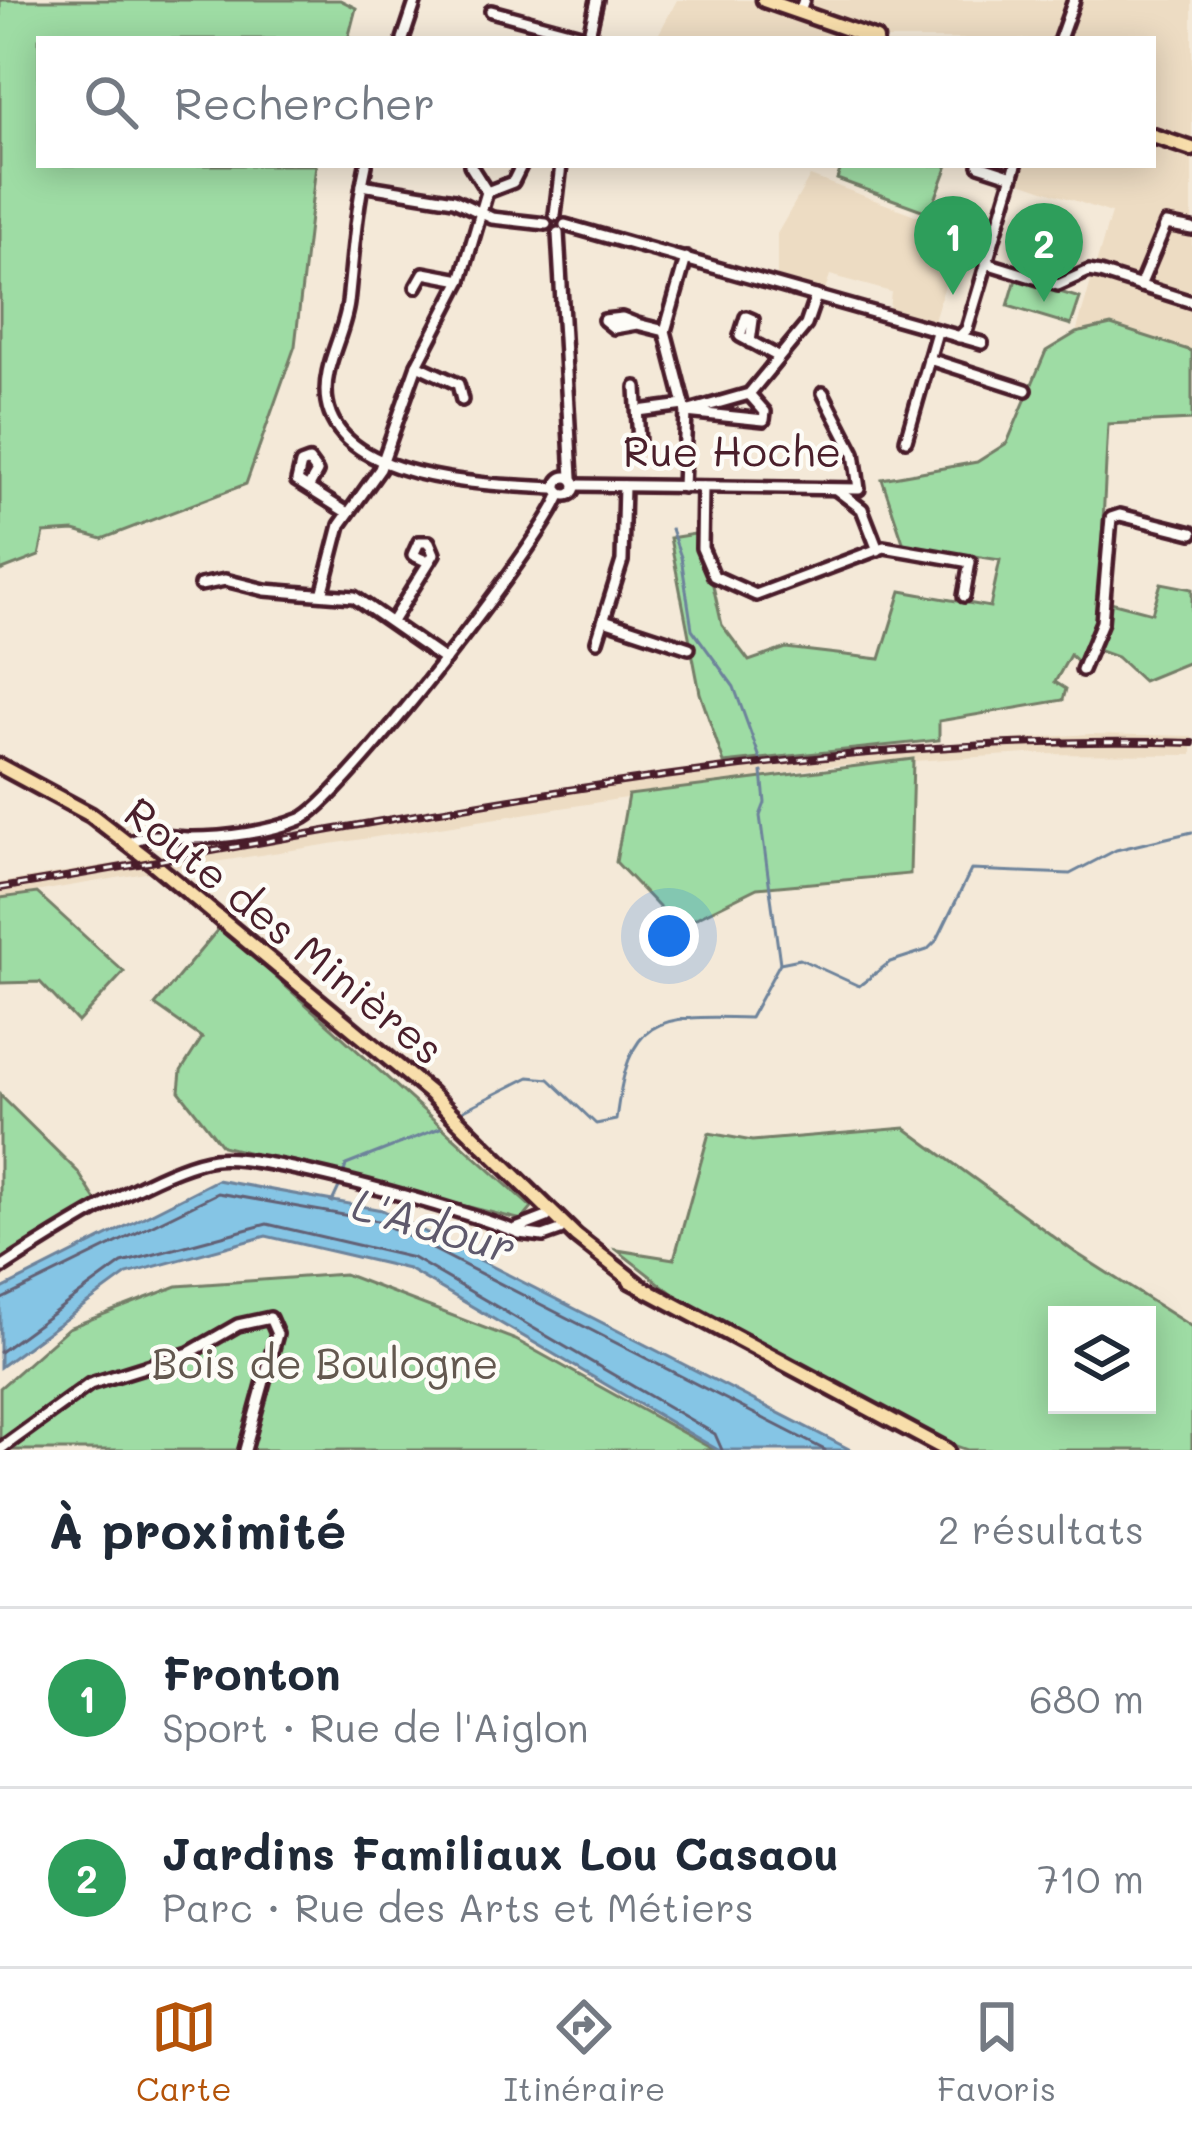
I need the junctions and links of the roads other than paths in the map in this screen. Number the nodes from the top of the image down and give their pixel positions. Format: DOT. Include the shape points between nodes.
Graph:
graph roads {
  1 [pos="416,0"];
  2 [pos="597,0"];
  3 [pos="764,0"];
  4 [pos="1074,0"];
  5 [pos="802,6"];
  6 [pos="491,10"];
  7 [pos="525,22"];
  8 [pos="404,36"];
  9 [pos="521,36"];
  10 [pos="582,36"];
  11 [pos="588,36"];
  12 [pos="869,36"];
  13 [pos="1061,36"];
  14 [pos="1156,137"];
  15 [pos="1190,150"];
  16 [pos="365,168"];
  17 [pos="472,168"];
  18 [pos="520,168"];
  19 [pos="561,168"];
  20 [pos="1015,171"];
  21 [pos="362,184"];
  22 [pos="487,192"];
  23 [pos="482,215"];
  24 [pos="556,215"];
  25 [pos="546,224"];
  26 [pos="561,229"];
  27 [pos="1192,230"];
  28 [pos="686,258"];
  29 [pos="986,263"];
  30 [pos="461,280"];
  31 [pos="1141,286"];
  32 [pos="416,287"];
  33 [pos="816,296"];
  34 [pos="1192,302"];
  35 [pos="638,324"];
  36 [pos="665,331"];
  37 [pos="937,332"];
  38 [pos="959,337"];
  39 [pos="750,342"];
  40 [pos="982,344"];
  41 [pos="779,357"];
  42 [pos="929,359"];
  43 [pos="418,365"];
  44 [pos="636,387"];
  45 [pos="1026,390"];
  46 [pos="824,393"];
  47 [pos="749,394"];
  48 [pos="462,400"];
  49 [pos="685,409"];
  50 [pos="638,411"];
  51 [pos="906,440"];
  52 [pos="639,444"];
  53 [pos="384,460"];
  54 [pos="574,481"];
  55 [pos="624,486"];
  56 [pos="683,487"];
  57 [pos="703,487"];
  58 [pos="308,488"];
  59 [pos="837,490"];
  60 [pos="558,492"];
  61 [pos="346,512"];
  62 [pos="1192,533"];
  63 [pos="884,549"];
  64 [pos="428,562"];
  65 [pos="200,585"];
  66 [pos="322,591"];
  67 [pos="964,596"];
  68 [pos="394,620"];
  69 [pos="604,620"];
  70 [pos="597,641"];
  71 [pos="689,648"];
  72 [pos="445,660"];
  73 [pos="1082,670"];
  74 [pos="0,766"];
  75 [pos="161,836"];
  76 [pos="129,843"];
  77 [pos="142,854"];
  78 [pos="508,1171"];
  79 [pos="547,1217"];
  80 [pos="562,1227"];
  81 [pos="511,1230"];
  82 [pos="0,1269"];
  83 [pos="637,1284"];
  84 [pos="0,1449"];
  85 [pos="245,1450"];
  86 [pos="946,1450"];
  1 -- 8 [label="street"];
  2 -- 11 [label="street"];
  3 -- 5 [label="main road"];
  4 -- 13 [label="street"];
  5 -- 12 [label="main road"];
  6 -- 7 [label="street"];
  7 -- 9 [label="street"];
  7 -- 10 [label="street"];
  14 -- 15 [label="main road"];
  16 -- 21 [label="street"];
  17 -- 22 [label="street"];
  18 -- 22 [label="street" via="512,182"];
  19 -- 24 [label="street"];
  20 -- 29 [label="street"];
  21 -- 23 [label="street" via="454,200"];
  21 -- 53 [label="street" via="327,401 345,437"];
  22 -- 23 [label="street"];
  23 -- 25 [label="street"];
  23 -- 30 [label="street"];
  24 -- 25 [label="street"];
  24 -- 26 [label="street"];
  25 -- 26 [label="street"];
  26 -- 28 [label="street"];
  26 -- 54 [label="street"];
  27 -- 31 [label="street" via="1166,224"];
  28 -- 33 [label="street"];
  28 -- 36 [label="street"];
  29 -- 31 [label="street" via="1058,285 1090,271"];
  29 -- 38 [label="street"];
  30 -- 32 [label="street" via="424,273"];
  30 -- 43 [label="street"];
  31 -- 34 [label="street"];
  33 -- 37 [label="street"];
  33 -- 41 [label="street" via="806,325"];
  35 -- 36 [label="street"];
  36 -- 49 [label="street"];
  37 -- 38 [label="street"];
  37 -- 42 [label="street"];
  38 -- 40 [label="street"];
  39 -- 41 [label="street"];
  41 -- 47 [label="street"];
  42 -- 45 [label="street"];
  42 -- 51 [label="street"];
  43 -- 48 [label="street" via="458,384"];
  43 -- 53 [label="street"];
  44 -- 50 [label="street"];
  46 -- 59 [label="street, Rue Hoche" via="861,479 860,489"];
  47 -- 49 [label="street"];
  47 -- 49 [label="street" via="764,420"];
  49 -- 50 [label="street"];
  49 -- 56 [label="street"];
  50 -- 52 [label="street"];
  53 -- 60 [label="street" via="469,485"];
  53 -- 61 [label="street"];
  54 -- 55 [label="street, Rue Hoche"];
  54 -- 60 [label="street"];
  55 -- 56 [label="street, Rue Hoche"];
  55 -- 69 [label="street" via="622,561"];
  56 -- 57 [label="street, Rue Hoche"];
  57 -- 59 [label="street, Rue Hoche"];
  57 -- 63 [label="street" via="702,548 714,576 756,595"];
  58 -- 61 [label="street"];
  59 -- 63 [label="street" via="862,509"];
  60 -- 72 [label="street"];
  61 -- 66 [label="street"];
  62 -- 73 [label="street" via="1111,518 1102,622"];
  63 -- 67 [label="street" via="970,562"];
  64 -- 68 [label="street"];
  65 -- 66 [label="street" via="225,580"];
  66 -- 68 [label="street" via="354,597"];
  68 -- 72 [label="street"];
  69 -- 70 [label="street"];
  69 -- 71 [label="street"];
  72 -- 75 [label="street" via="308,816 218,836"];
  74 -- 76 [label="main road, Route des Minières"];
  75 -- 76 [label="street"];
  75 -- 77 [label="street"];
  76 -- 77 [label="main road, Route des Minières"];
  77 -- 78 [label="main road, Route des Minières" via="429,1091"];
  78 -- 79 [label="main road, Route des Minières"];
  78 -- 80 [label="main road, Route des Minières"];
  79 -- 80 [label="main road, Route des Minières"];
  79 -- 81 [label="street"];
  80 -- 81 [label="street" via="544,1236"];
  80 -- 83 [label="main road"];
  80 -- 83 [label="main road" via="601,1265"];
  81 -- 82 [label="street" via="261,1161 207,1160"];
  83 -- 86 [label="main road"];
  84 -- 85 [label="street" via="90,1384 270,1318 277,1334"];
}
